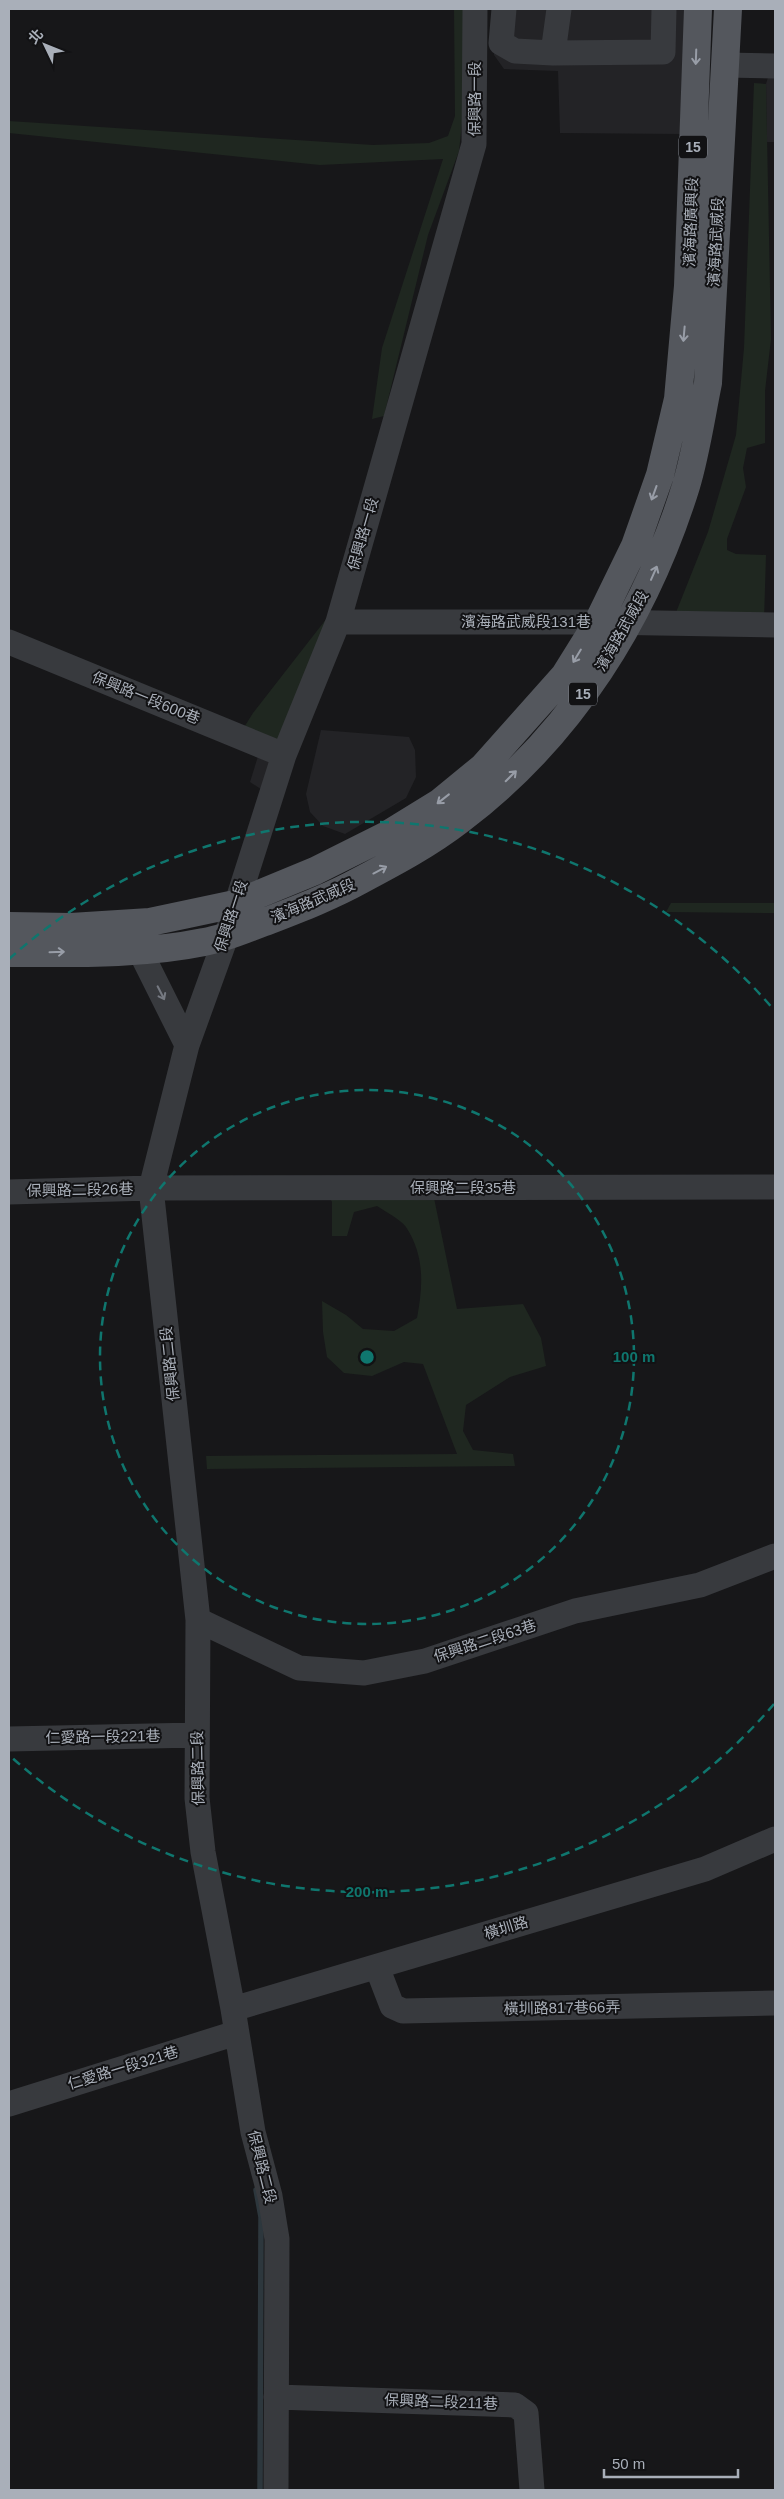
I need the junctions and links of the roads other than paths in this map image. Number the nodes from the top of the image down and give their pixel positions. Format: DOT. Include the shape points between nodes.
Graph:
graph roads {
  1 [pos="475,9"];
  2 [pos="504,9"];
  3 [pos="559,9"];
  4 [pos="664,9"];
  5 [pos="698,9"];
  6 [pos="728,9"];
  7 [pos="553,53"];
  8 [pos="725,65"];
  9 [pos="775,66"];
  10 [pos="688,286"];
  11 [pos="338,622"];
  12 [pos="598,622"];
  13 [pos="630,622"];
  14 [pos="775,625"];
  15 [pos="9,642"];
  16 [pos="284,755"];
  17 [pos="235,904"];
  18 [pos="9,926"];
  19 [pos="226,937"];
  20 [pos="139,950"];
  21 [pos="9,954"];
  22 [pos="187,1044"];
  23 [pos="775,1187"];
  24 [pos="151,1188"];
  25 [pos="9,1192"];
  26 [pos="775,1556"];
  27 [pos="198,1620"];
  28 [pos="197,1735"];
  29 [pos="9,1739"];
  30 [pos="775,1839"];
  31 [pos="377,1967"];
  32 [pos="775,2004"];
  33 [pos="235,2021"];
  34 [pos="9,2104"];
  35 [pos="276,2396"];
  36 [pos="276,2490"];
  37 [pos="532,2490"];
  1 -- 11 [label="street, 保興路一段" via="474,144"];
  2 -- 7 [label="street" via="501,43 516,51"];
  3 -- 7 [label="street"];
  4 -- 7 [label="street" via="663,52"];
  5 -- 10 [label="main road, 濱海路廣興段 / 15, one-way"];
  6 -- 8 [label="main road, 15"];
  8 -- 9 [label="street"];
  13 -- 8 [label="main road, 濱海路武威段 / 15, one-way" via="656,569 686,485 708,383"];
  10 -- 12 [label="main road, 濱海路武威段 / 15, one-way" via="678,399 660,475 635,546"];
  11 -- 12 [label="street, 濱海路武威段131巷"];
  11 -- 16 [label="street, 保興路一段"];
  12 -- 13 [label="street, 濱海路武威段131巷"];
  12 -- 17 [label="main road, 濱海路武威段 / 15, one-way" via="565,675 523,724 483,767 440,803 315,871"];
  13 -- 14 [label="street, 濱海路武威段131巷"];
  19 -- 13 [label="main road, 濱海路武威段 / 15, one-way" via="330,896 422,847 459,821 494,793 557,728 611,657"];
  15 -- 16 [label="street, 保興路一段600巷"];
  16 -- 17 [label="street, 保興路一段"];
  17 -- 18 [label="main road, 濱海路武威段 / 15" via="150,922 71,927"];
  17 -- 19 [label="street, 保興路一段"];
  19 -- 20 [label="main road, 濱海路武威段 / 15"];
  19 -- 22 [label="street, 保興路一段"];
  21 -- 20 [label="main road, 濱海路武威段 / 15, one-way"];
  20 -- 22 [label="street, one-way"];
  22 -- 24 [label="street, 保興路二段"];
  23 -- 24 [label="street, 保興路二段35巷"];
  24 -- 25 [label="street, 保興路二段26巷"];
  24 -- 27 [label="street, 保興路二段"];
  26 -- 27 [label="street, 保興路二段63巷" via="700,1585 575,1611 425,1661 364,1673 299,1668"];
  27 -- 28 [label="street, 保興路二段"];
  28 -- 29 [label="street, 仁愛路一段221巷"];
  28 -- 33 [label="street, 保興路二段" via="196,1798 203,1852"];
  30 -- 31 [label="street, 橫圳路" via="706,1869"];
  31 -- 32 [label="street, 橫圳路817巷66弄" via="392,2006 403,2011"];
  31 -- 33 [label="street, 橫圳路"];
  33 -- 34 [label="street, 仁愛路一段321巷"];
  33 -- 35 [label="street, 保興路二段" via="253,2132 270,2196 277,2239"];
  35 -- 36 [label="street, 保興路二段"];
  35 -- 37 [label="street, 保興路二段211巷" via="514,2405 526,2412"];
}
